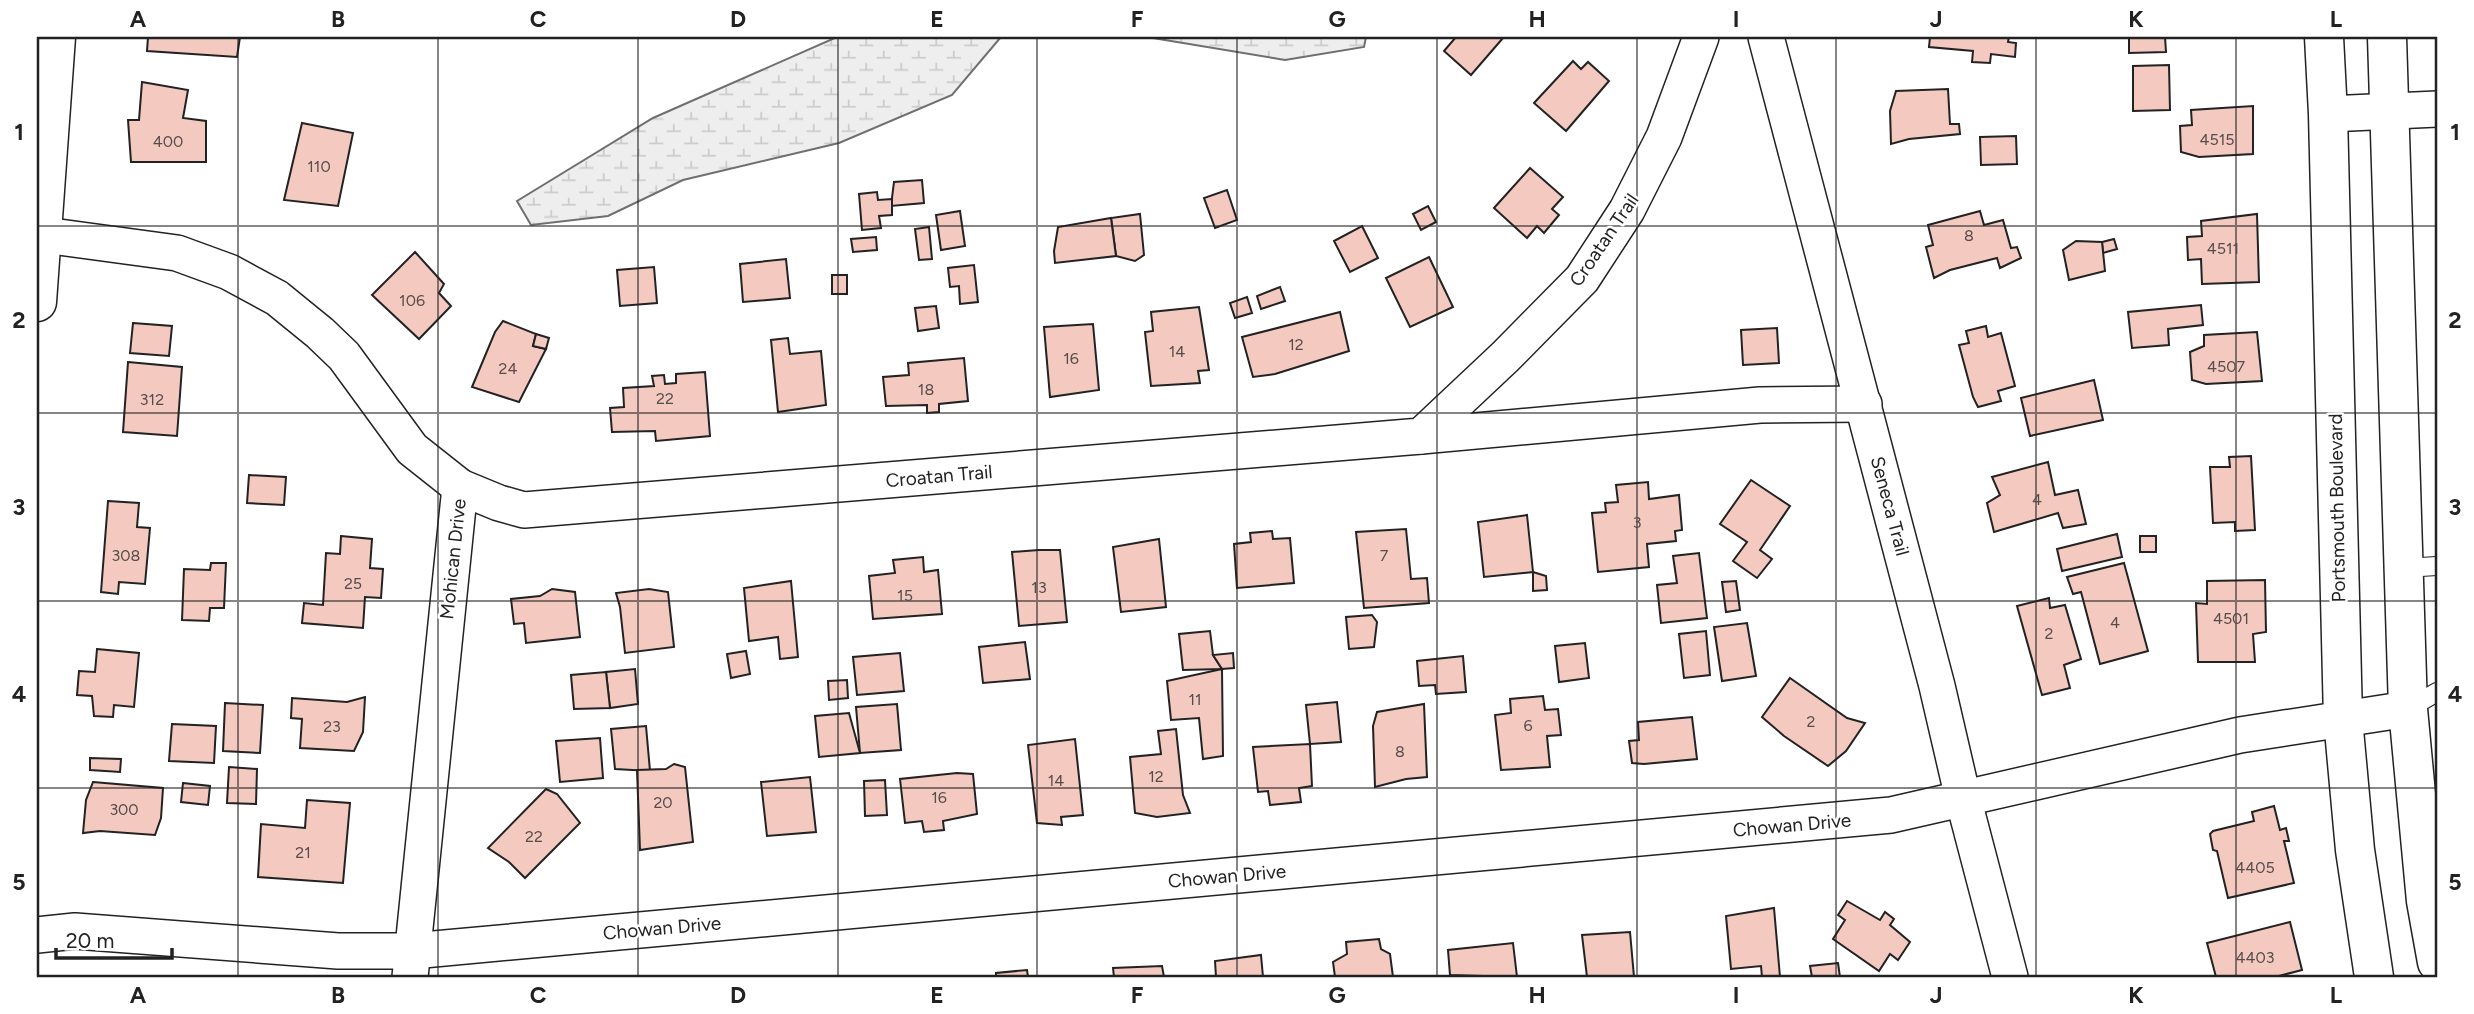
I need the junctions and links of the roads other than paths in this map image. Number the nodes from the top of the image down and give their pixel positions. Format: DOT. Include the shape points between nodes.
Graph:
graph roads {
  1 [pos="56,37"];
  2 [pos="1701,37"];
  3 [pos="1766,37"];
  4 [pos="2324,37"];
  5 [pos="2388,37"];
  6 [pos="2437,109"];
  7 [pos="2391,110"];
  8 [pos="2328,114"];
  9 [pos="40,234"];
  10 [pos="37,302"];
  11 [pos="1864,404"];
  12 [pos="1421,436"];
  13 [pos="460,487"];
  14 [pos="2421,567"];
  15 [pos="2422,701"];
  16 [pos="2343,719"];
  17 [pos="1963,798"];
  18 [pos="37,935"];
  19 [pos="2437,962"];
  20 [pos="411,964"];
  21 [pos="2010,977"];
  22 [pos="2374,977"];
  1 -- 9 [label="main road"];
  2 -- 12 [label="street, Croatan Trail" via="1664,137 1627,210 1582,279"];
  3 -- 11 [label="street, Seneca Trail"];
  4 -- 8 [label="main road, Portsmouth Boulevard"];
  5 -- 7 [label="main road"];
  6 -- 7 [label="street"];
  7 -- 8 [label="street"];
  7 -- 14 [label="main road"];
  8 -- 16 [label="main road, Portsmouth Boulevard"];
  9 -- 10 [label="main road"];
  9 -- 13 [label="street, Mohican Drive" via="177,253 229,272 277,298 344,356 412,449"];
  11 -- 12 [label="street, Croatan Trail" via="1760,405"];
  11 -- 17 [label="street, Seneca Trail"];
  12 -- 13 [label="street, Croatan Trail" via="524,510"];
  13 -- 20 [label="street, Mohican Drive"];
  14 -- 15 [label="main road"];
  15 -- 16 [label="street, Chowan Drive"];
  15 -- 19 [label="main road" via="2426,901"];
  16 -- 17 [label="street, Chowan Drive" via="2240,736"];
  16 -- 22 [label="main road, Portsmouth Boulevard" via="2355,849"];
  17 -- 20 [label="street, Chowan Drive" via="1891,816"];
  17 -- 21 [label="street, Seneca Trail"];
  18 -- 20 [label="street, Chowan Drive" via="75,932 338,951"];
}
